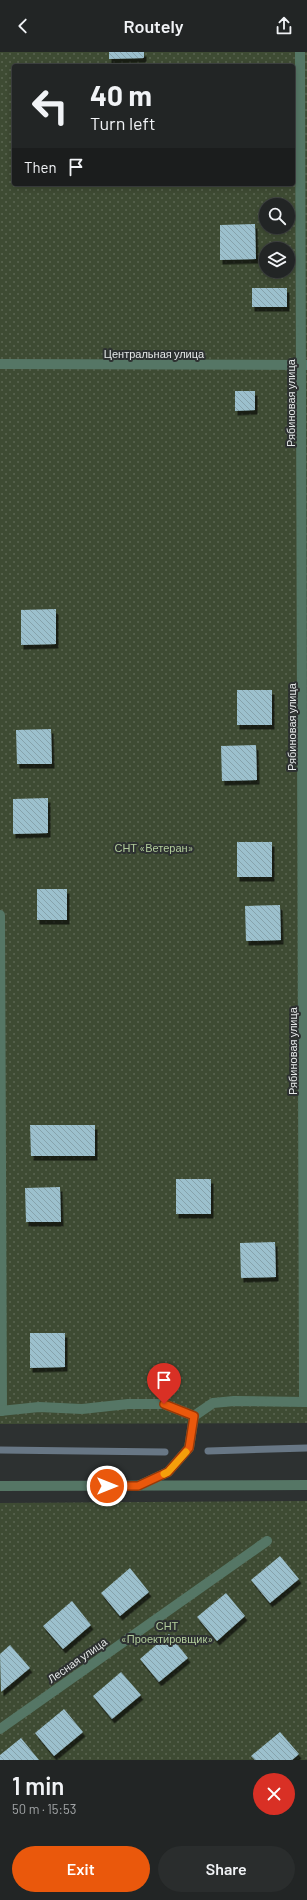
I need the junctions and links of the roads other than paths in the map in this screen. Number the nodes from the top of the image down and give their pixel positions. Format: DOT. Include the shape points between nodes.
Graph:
graph roads {
  1 [pos="300,52"];
  2 [pos="0,364"];
  3 [pos="304,366"];
  4 [pos="0,915"];
  5 [pos="306,1402"];
  6 [pos="1,1411"];
  7 [pos="194,1416"];
  8 [pos="307,1485"];
  9 [pos="0,1486"];
  10 [pos="138,1486"];
  11 [pos="267,1541"];
  12 [pos="0,1729"];
  1 -- 3 [label="street, Рябиновая улица"];
  2 -- 3 [label="street, Центральная улица"];
  3 -- 5 [label="street, Рябиновая улица"];
  4 -- 6 [label="street"];
  5 -- 7 [label="street" via="213,1403"];
  6 -- 7 [label="street" via="39,1407 82,1408 164,1404"];
  7 -- 10 [label="street" via="189,1448 168,1472"];
  8 -- 10 [label="street"];
  9 -- 10 [label="street"];
  11 -- 12 [label="street, Лесная улица"];
}
